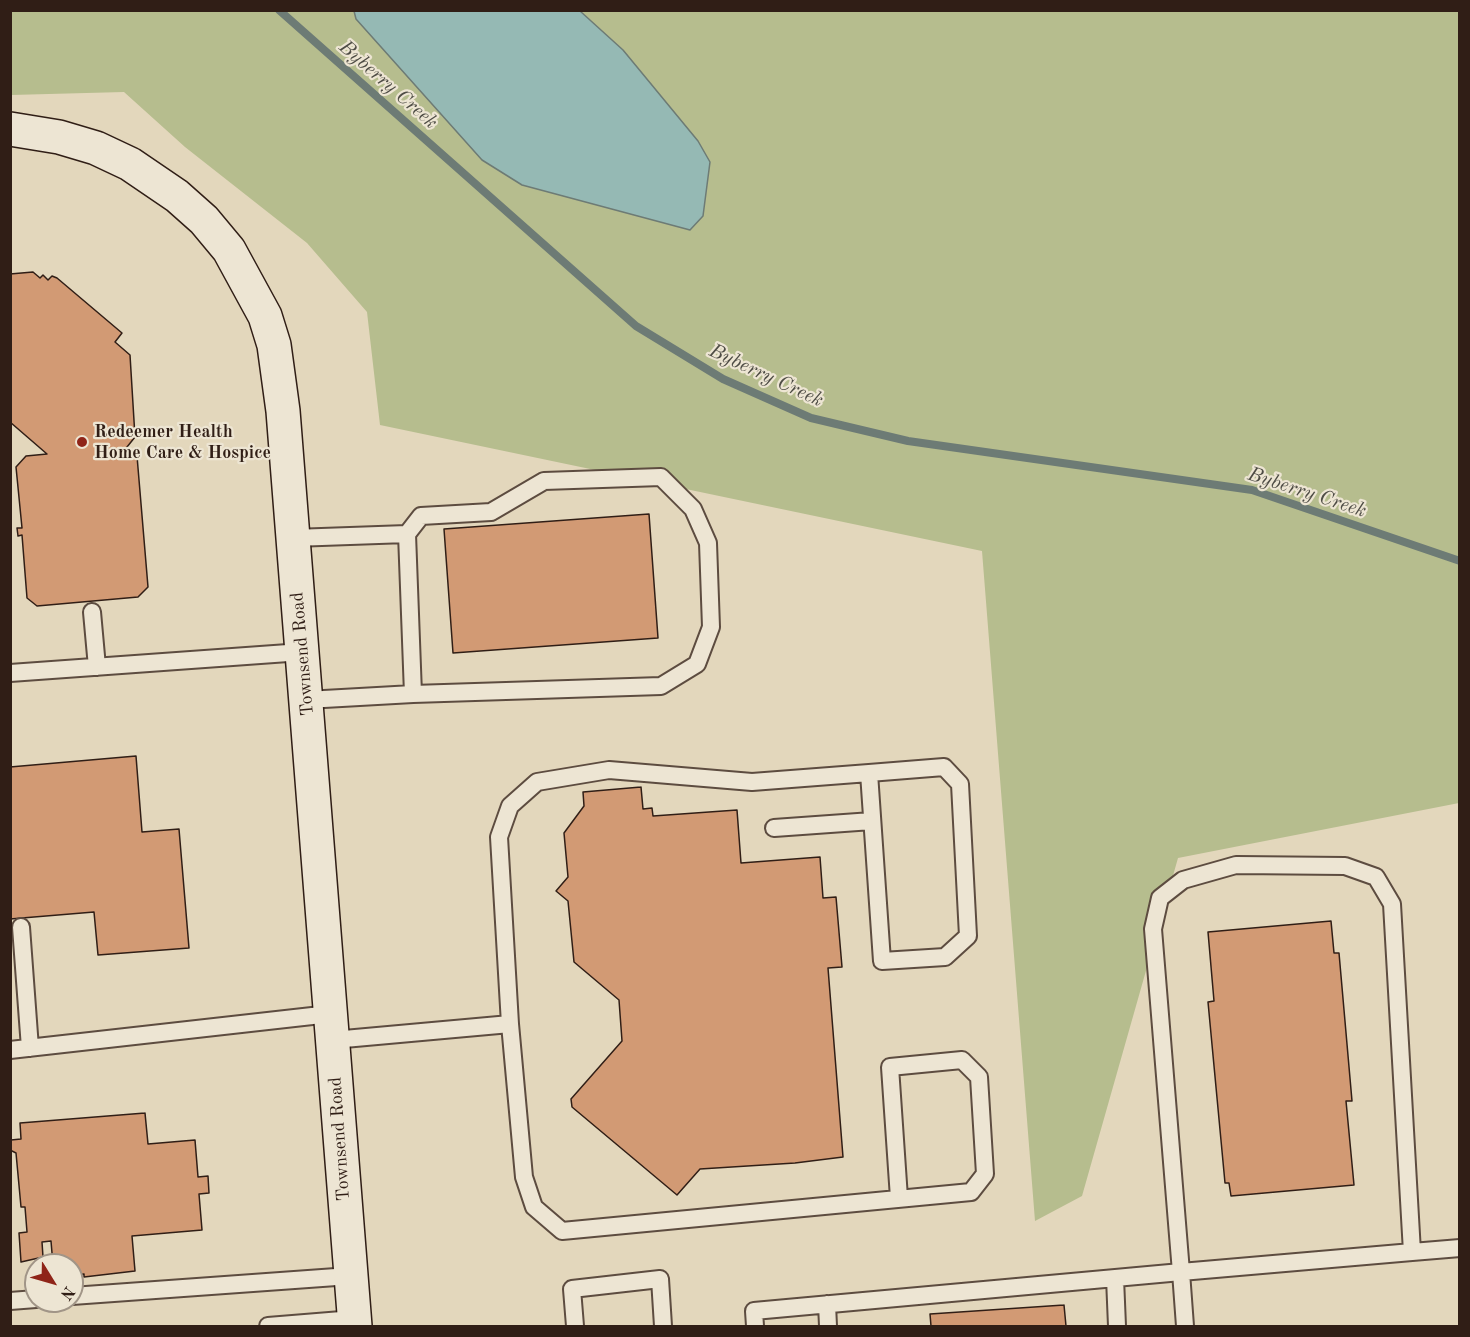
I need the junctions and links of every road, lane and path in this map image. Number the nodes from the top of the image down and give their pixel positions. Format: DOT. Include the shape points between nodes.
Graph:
graph roads {
  1 [pos="10,129"];
  2 [pos="407,534"];
  3 [pos="293,538"];
  4 [pos="92,612"];
  5 [pos="302,652"];
  6 [pos="97,667"];
  7 [pos="10,673"];
  8 [pos="413,694"];
  9 [pos="306,700"];
  10 [pos="869,773"];
  11 [pos="872,821"];
  12 [pos="774,828"];
  13 [pos="21,927"];
  14 [pos="510,1024"];
  15 [pos="331,1027"];
  16 [pos="30,1048"];
  17 [pos="10,1050"];
  18 [pos="899,1198"];
  19 [pos="1460,1248"];
  20 [pos="1412,1252"];
  21 [pos="1181,1272"];
  22 [pos="350,1276"];
  23 [pos="1115,1278"];
  24 [pos="84,1295"];
  25 [pos="827,1304"];
  26 [pos="354,1323"];
  27 [pos="268,1326"];
  28 [pos="575,1326"];
  29 [pos="663,1326"];
  30 [pos="755,1326"];
  31 [pos="828,1326"];
  32 [pos="1117,1326"];
  33 [pos="1185,1326"];
  1 -- 3 [label="street, Townsend Road" via="59,136 130,164 177,196 229,250 265,316 274,345"];
  2 -- 3 [label="lane"];
  2 -- 8 [label="lane"];
  2 -- 8 [label="lane" via="421,516 491,512 544,481 661,477 693,509 708,543 709,567 711,627 697,664 661,686"];
  3 -- 5 [label="street, Townsend Road"];
  4 -- 6 [label="lane"];
  5 -- 6 [label="lane"];
  5 -- 9 [label="street, Townsend Road"];
  6 -- 7 [label="lane"];
  8 -- 9 [label="lane"];
  9 -- 15 [label="street, Townsend Road"];
  10 -- 11 [label="lane"];
  10 -- 11 [label="lane" via="944,767 960,784 968,936 945,957 882,961"];
  10 -- 14 [label="lane" via="752,782 609,770 537,782 510,806 499,837"];
  11 -- 12 [label="lane"];
  13 -- 16 [label="lane"];
  14 -- 15 [label="lane"];
  14 -- 18 [label="lane" via="524,1177 534,1207 562,1232"];
  15 -- 16 [label="lane"];
  15 -- 22 [label="street, Townsend Road"];
  16 -- 17 [label="lane"];
  18 -- 18 [label="lane" via="971,1192 985,1174 979,1077 962,1060 890,1067"];
  19 -- 20 [label="lane"];
  20 -- 21 [label="lane"];
  20 -- 21 [label="lane" via="1392,904 1376,877 1345,866 1236,865 1183,880 1161,898 1153,929"];
  21 -- 23 [label="lane"];
  21 -- 33 [label="lane"];
  22 -- 24 [label="lane"];
  22 -- 26 [label="street, Townsend Road"];
  23 -- 25 [label="lane"];
  23 -- 32 [label="lane"];
  25 -- 30 [label="lane" via="754,1311"];
  25 -- 31 [label="lane"];
  26 -- 27 [label="lane"];
  28 -- 29 [label="lane" via="572,1289 660,1279"];
}
